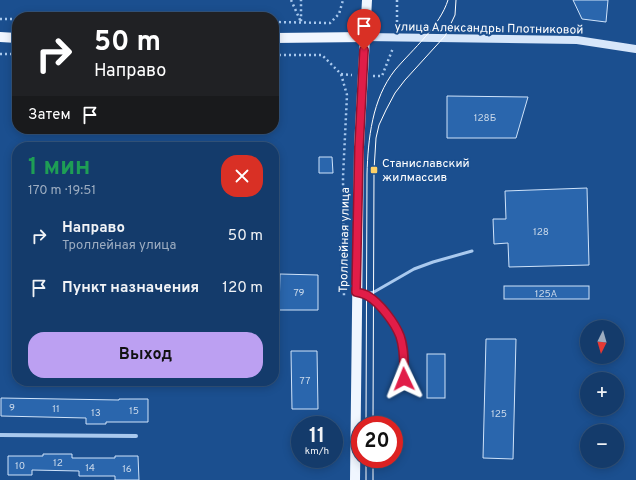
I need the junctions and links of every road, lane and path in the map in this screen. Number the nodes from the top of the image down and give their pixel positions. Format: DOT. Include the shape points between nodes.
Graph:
graph roads {
  1 [pos="291,0"];
  2 [pos="301,0"];
  3 [pos="343,0"];
  4 [pos="367,0"];
  5 [pos="0,20"];
  6 [pos="12,20"];
  7 [pos="279,22"];
  8 [pos="301,22"];
  9 [pos="0,37"];
  10 [pos="12,38"];
  11 [pos="279,38"];
  12 [pos="365,38"];
  13 [pos="636,49"];
  14 [pos="0,54"];
  15 [pos="12,54"];
  16 [pos="279,55"];
  17 [pos="341,74"];
  18 [pos="472,251"];
  19 [pos="361,293"];
  20 [pos="404,379"];
  21 [pos="0,435"];
  22 [pos="136,436"];
  23 [pos="355,480"];
  1 -- 8 [label="path"];
  2 -- 8 [label="path"];
  3 -- 8 [label="path" via="339,14 330,23"];
  4 -- 12 [label="main road, Троллейная улица"];
  5 -- 6 [label="path"];
  7 -- 8 [label="path"];
  9 -- 10 [label="main road"];
  11 -- 12 [label="main road"];
  12 -- 13 [label="main road, улица Александры Плотниковой" via="577,40"];
  12 -- 19 [label="main road, Троллейная улица" via="359,147"];
  14 -- 15 [label="path"];
  16 -- 17 [label="path" via="322,55"];
  18 -- 19 [label="lane" via="432,262 414,269 374,292"];
  19 -- 20 [label="lane" via="374,299 400,337"];
  19 -- 23 [label="main road, Троллейная улица"];
  21 -- 22 [label="street"];
}
